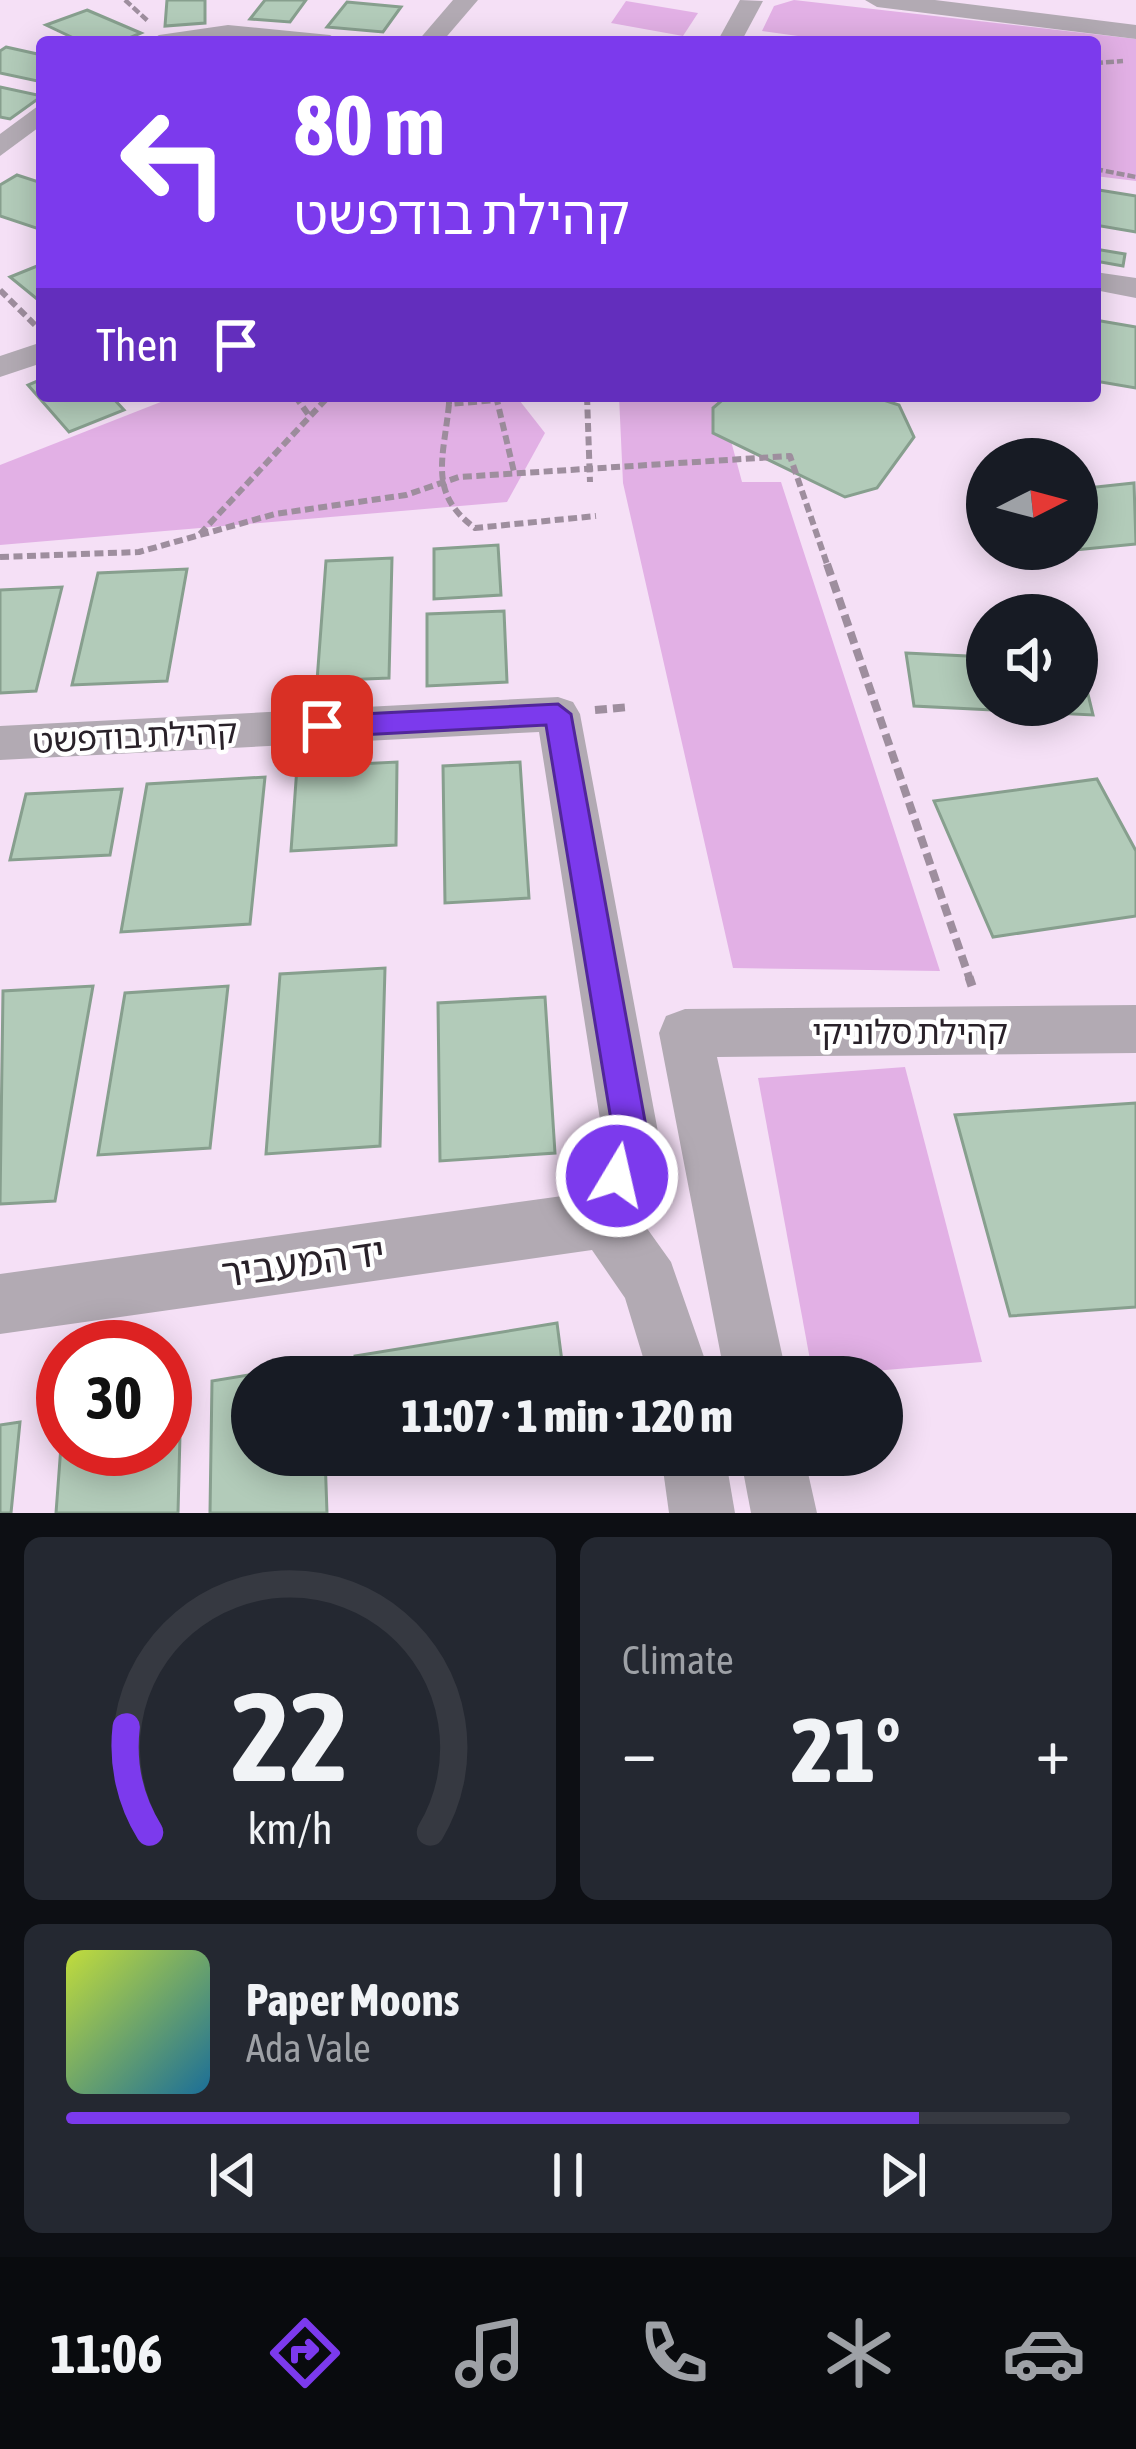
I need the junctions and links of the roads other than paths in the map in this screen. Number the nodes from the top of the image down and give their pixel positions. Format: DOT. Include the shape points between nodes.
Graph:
graph roads {
  1 [pos="466,0"];
  2 [pos="747,0"];
  3 [pos="772,0"];
  4 [pos="878,0"];
  5 [pos="1136,32"];
  6 [pos="200,36"];
  7 [pos="269,36"];
  8 [pos="434,36"];
  9 [pos="732,36"];
  10 [pos="36,116"];
  11 [pos="0,148"];
  12 [pos="1101,282"];
  13 [pos="1136,288"];
  14 [pos="36,354"];
  15 [pos="0,367"];
  16 [pos="0,743"];
  17 [pos="1136,1029"];
  18 [pos="605,1219"];
  19 [pos="0,1304"];
  20 [pos="673,1356"];
  21 [pos="752,1356"];
  22 [pos="696,1476"];
  23 [pos="776,1476"];
  24 [pos="702,1513"];
  25 [pos="784,1513"];
  1 -- 8 [label="street"];
  2 -- 3 [label="street"];
  2 -- 9 [label="street"];
  4 -- 5 [label="street"];
  6 -- 7 [label="street"];
  10 -- 11 [label="street"];
  12 -- 13 [label="street"];
  14 -- 15 [label="street"];
  16 -- 18 [label="street, קהילת בודפשט" via="558,714 630,1132"];
  17 -- 21 [label="street, קהילת סלוניקי" via="685,1033"];
  18 -- 19 [label="street, יד המעביר"];
  18 -- 20 [label="street" via="650,1283"];
  22 -- 24 [label="street"];
  23 -- 25 [label="street"];
}
